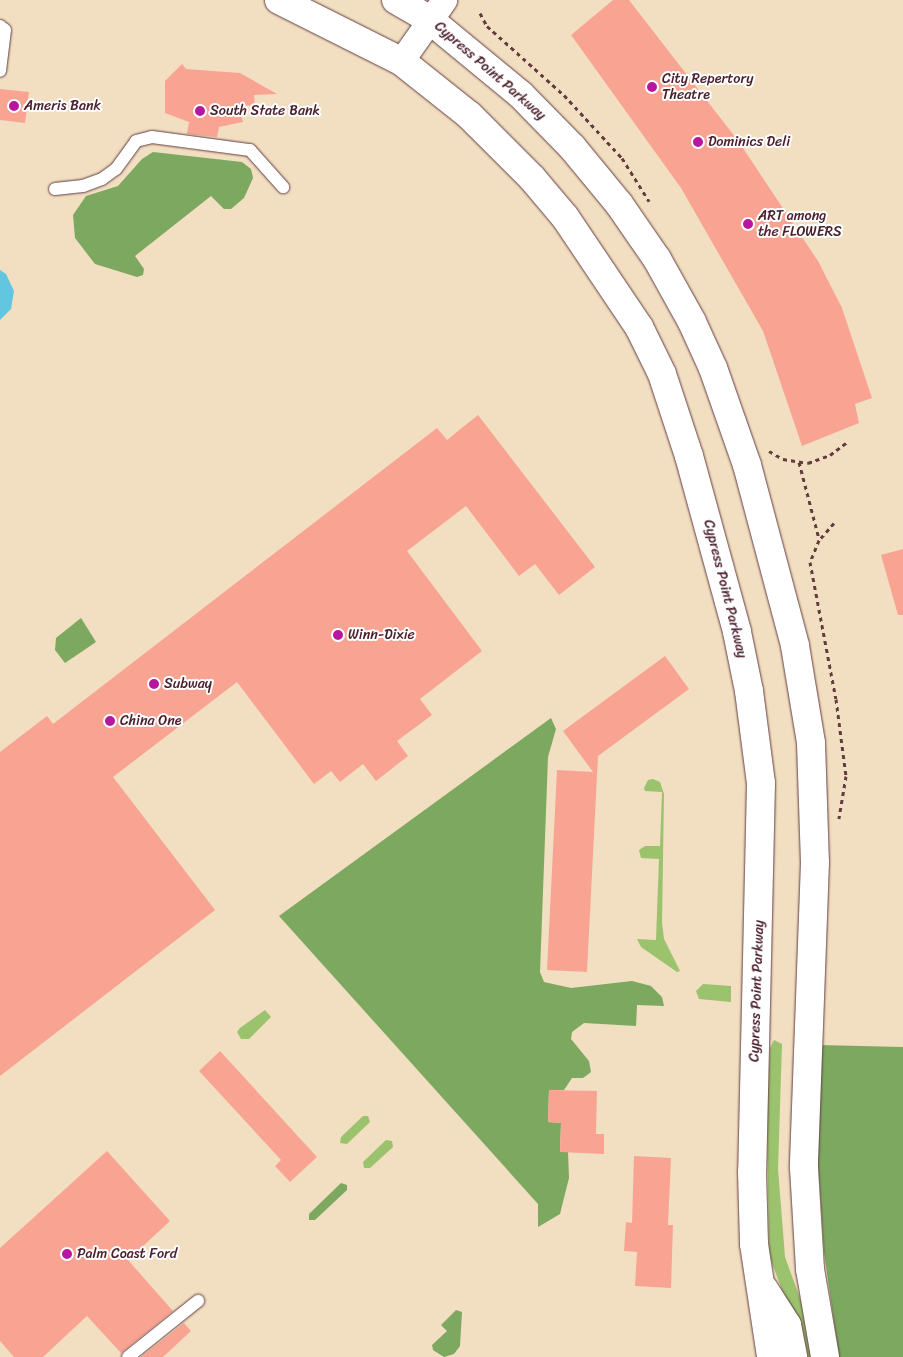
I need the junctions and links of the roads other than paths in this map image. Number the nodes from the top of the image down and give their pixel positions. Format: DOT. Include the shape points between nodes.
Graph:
graph roads {
  1 [pos="279,0"];
  2 [pos="396,0"];
  3 [pos="437,10"];
  4 [pos="0,26"];
  5 [pos="401,62"];
  6 [pos="0,71"];
  7 [pos="283,187"];
  8 [pos="54,189"];
  9 [pos="759,1281"];
  10 [pos="198,1301"];
  11 [pos="128,1357"];
  12 [pos="771,1357"];
  13 [pos="794,1357"];
  14 [pos="825,1357"];
  1 -- 5 [label="street, Cypress Point Parkway"];
  2 -- 3 [label="street, Cypress Point Parkway"];
  3 -- 5 [label="street"];
  3 -- 14 [label="street, Cypress Point Parkway" via="596,174 644,240 676,292 713,368 747,465 795,646 813,765 815,862 804,1168 809,1259"];
  4 -- 6 [label="lane" via="5,30"];
  5 -- 9 [label="street, Cypress Point Parkway" via="469,115 532,178 566,218 639,327 662,374 689,456 737,632 749,691 761,783 752,1172"];
  7 -- 8 [label="lane" via="250,150 152,137 136,141 116,169 102,179 83,186"];
  9 -- 12 [label="street, Cypress Point Parkway"];
  9 -- 13 [label="street" via="787,1325"];
  10 -- 11 [label="lane"];
}
